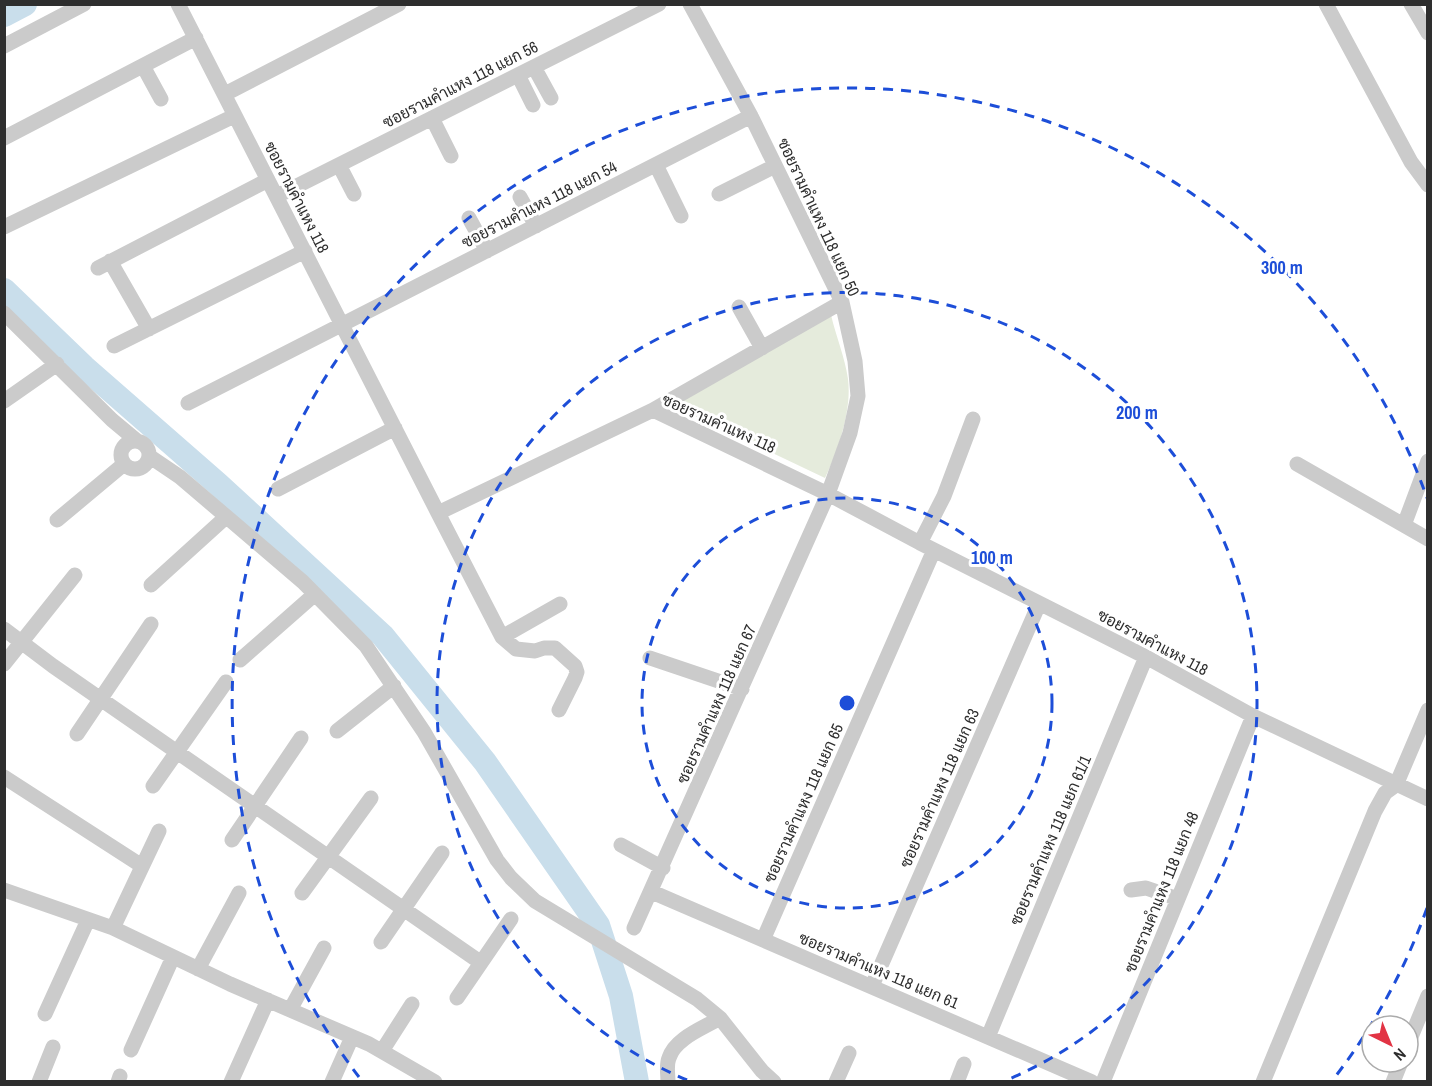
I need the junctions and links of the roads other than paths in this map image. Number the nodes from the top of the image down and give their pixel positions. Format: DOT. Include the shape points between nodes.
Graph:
graph roads {
  1 [pos="84,4"];
  2 [pos="178,4"];
  3 [pos="399,4"];
  4 [pos="659,4"];
  5 [pos="690,4"];
  6 [pos="1326,4"];
  7 [pos="1413,5"];
  8 [pos="1428,33"];
  9 [pos="196,38"];
  10 [pos="4,46"];
  11 [pos="143,66"];
  12 [pos="534,67"];
  13 [pos="518,75"];
  14 [pos="225,94"];
  15 [pos="551,98"];
  16 [pos="161,99"];
  17 [pos="533,105"];
  18 [pos="234,116"];
  19 [pos="751,116"];
  20 [pos="432,118"];
  21 [pos="4,138"];
  22 [pos="451,156"];
  23 [pos="339,165"];
  24 [pos="656,165"];
  25 [pos="775,166"];
  26 [pos="268,180"];
  27 [pos="1428,184"];
  28 [pos="354,194"];
  29 [pos="719,194"];
  30 [pos="277,196"];
  31 [pos="520,197"];
  32 [pos="681,216"];
  33 [pos="469,218"];
  34 [pos="536,226"];
  35 [pos="4,227"];
  36 [pos="305,251"];
  37 [pos="487,251"];
  38 [pos="842,302"];
  39 [pos="739,307"];
  40 [pos="4,313"];
  41 [pos="344,324"];
  42 [pos="149,329"];
  43 [pos="114,346"];
  44 [pos="762,348"];
  45 [pos="57,364"];
  46 [pos="4,401"];
  47 [pos="188,403"];
  48 [pos="653,410"];
  49 [pos="973,419"];
  50 [pos="394,428"];
  51 [pos="136,440"];
  52 [pos="149,456"];
  53 [pos="1428,461"];
  54 [pos="124,464"];
  55 [pos="1297,464"];
  56 [pos="278,489"];
  57 [pos="828,494"];
  58 [pos="438,513"];
  59 [pos="226,517"];
  60 [pos="57,520"];
  61 [pos="1404,525"];
  62 [pos="1428,540"];
  63 [pos="927,546"];
  64 [pos="75,575"];
  65 [pos="151,585"];
  66 [pos="315,594"];
  67 [pos="560,604"];
  68 [pos="1039,604"];
  69 [pos="151,624"];
  70 [pos="4,629"];
  71 [pos="502,637"];
  72 [pos="22,642"];
  73 [pos="1146,657"];
  74 [pos="650,658"];
  75 [pos="240,660"];
  76 [pos="4,664"];
  77 [pos="226,682"];
  78 [pos="394,686"];
  79 [pos="742,689"];
  80 [pos="101,699"];
  81 [pos="560,710"];
  82 [pos="1428,710"];
  83 [pos="1253,716"];
  84 [pos="337,731"];
  85 [pos="77,734"];
  86 [pos="300,738"];
  87 [pos="177,752"];
  88 [pos="4,777"];
  89 [pos="1396,785"];
  90 [pos="153,786"];
  91 [pos="371,798"];
  92 [pos="1428,799"];
  93 [pos="255,806"];
  94 [pos="159,831"];
  95 [pos="232,840"];
  96 [pos="621,845"];
  97 [pos="442,853"];
  98 [pos="328,857"];
  99 [pos="142,866"];
  100 [pos="663,867"];
  101 [pos="4,890"];
  102 [pos="1131,891"];
  103 [pos="652,892"];
  104 [pos="239,893"];
  105 [pos="302,893"];
  106 [pos="1178,899"];
  107 [pos="404,909"];
  108 [pos="511,919"];
  109 [pos="88,920"];
  110 [pos="113,928"];
  111 [pos="634,928"];
  112 [pos="763,940"];
  113 [pos="381,942"];
  114 [pos="324,948"];
  115 [pos="173,957"];
  116 [pos="480,962"];
  117 [pos="198,969"];
  118 [pos="872,986"];
  119 [pos="1428,996"];
  120 [pos="457,998"];
  121 [pos="268,1000"];
  122 [pos="412,1004"];
  123 [pos="290,1010"];
  124 [pos="45,1014"];
  125 [pos="1420,1015"];
  126 [pos="720,1018"];
  127 [pos="352,1036"];
  128 [pos="988,1037"];
  129 [pos="52,1047"];
  130 [pos="131,1050"];
  131 [pos="382,1051"];
  132 [pos="849,1053"];
  133 [pos="964,1064"];
  134 [pos="429,1080"];
  135 [pos="39,1082"];
  136 [pos="231,1082"];
  137 [pos="332,1082"];
  138 [pos="668,1082"];
  139 [pos="774,1082"];
  140 [pos="836,1082"];
  141 [pos="957,1082"];
  142 [pos="1092,1082"];
  143 [pos="1103,1082"];
  144 [pos="1263,1082"];
  1 -- 10 [label="street"];
  2 -- 9 [label="street, ซอยรามคำแหง 118"];
  3 -- 14 [label="street"];
  4 -- 12 [label="street, ซอยรามคำแหง 118 แยก 56"];
  5 -- 19 [label="street, ซอยรามคำแหง 118 แยก 50"];
  6 -- 27 [label="street" via="1411,162"];
  7 -- 8 [label="street"];
  9 -- 11 [label="street"];
  9 -- 14 [label="street, ซอยรามคำแหง 118"];
  11 -- 16 [label="street"];
  11 -- 21 [label="street"];
  12 -- 13 [label="street, ซอยรามคำแหง 118 แยก 56"];
  12 -- 15 [label="street"];
  13 -- 17 [label="street"];
  13 -- 20 [label="street, ซอยรามคำแหง 118 แยก 56"];
  14 -- 18 [label="street, ซอยรามคำแหง 118"];
  18 -- 26 [label="street, ซอยรามคำแหง 118"];
  18 -- 35 [label="street"];
  19 -- 24 [label="street, ซอยรามคำแหง 118 แยก 54"];
  19 -- 25 [label="street, ซอยรามคำแหง 118 แยก 50"];
  20 -- 22 [label="street"];
  20 -- 23 [label="street, ซอยรามคำแหง 118 แยก 56"];
  23 -- 28 [label="street"];
  23 -- 30 [label="street, ซอยรามคำแหง 118 แยก 56"];
  24 -- 32 [label="street"];
  24 -- 34 [label="street, ซอยรามคำแหง 118 แยก 54"];
  25 -- 29 [label="street"];
  25 -- 38 [label="street, ซอยรามคำแหง 118 แยก 50"];
  26 -- 30 [label="street, ซอยรามคำแหง 118"];
  26 -- 42 [label="street" via="104,264"];
  30 -- 36 [label="street, ซอยรามคำแหง 118"];
  31 -- 34 [label="street"];
  33 -- 37 [label="street"];
  34 -- 37 [label="street, ซอยรามคำแหง 118 แยก 54"];
  36 -- 41 [label="street, ซอยรามคำแหง 118"];
  36 -- 42 [label="street"];
  37 -- 41 [label="street, ซอยรามคำแหง 118 แยก 54"];
  38 -- 44 [label="street"];
  38 -- 57 [label="street, ซอยรามคำแหง 118 แยก 50" via="858,396 850,433"];
  39 -- 44 [label="street"];
  40 -- 45 [label="street"];
  41 -- 47 [label="street, ซอยรามคำแหง 118 แยก 54"];
  41 -- 50 [label="street, ซอยรามคำแหง 118"];
  42 -- 43 [label="street"];
  44 -- 48 [label="street"];
  45 -- 46 [label="street"];
  45 -- 51 [label="street"];
  48 -- 57 [label="street, ซอยรามคำแหง 118"];
  48 -- 58 [label="street, ซอยรามคำแหง 118"];
  49 -- 63 [label="street, ซอยรามคำแหง 118 แยก 65"];
  50 -- 56 [label="street"];
  50 -- 58 [label="street, ซอยรามคำแหง 118"];
  51 -- 52 [label="street" via="148,449"];
  51 -- 54 [label="street" via="126,444 120,454"];
  52 -- 54 [label="street" via="144,466 133,469"];
  52 -- 59 [label="street"];
  53 -- 61 [label="street"];
  54 -- 60 [label="street"];
  55 -- 61 [label="street"];
  57 -- 63 [label="street, ซอยรามคำแหง 118"];
  57 -- 79 [label="street, ซอยรามคำแหง 118 แยก 67"];
  58 -- 71 [label="street"];
  59 -- 65 [label="street"];
  59 -- 66 [label="street"];
  61 -- 62 [label="street"];
  63 -- 68 [label="street, ซอยรามคำแหง 118"];
  63 -- 112 [label="street, ซอยรามคำแหง 118 แยก 65"];
  64 -- 72 [label="street"];
  66 -- 75 [label="street"];
  66 -- 78 [label="street" via="366,646"];
  67 -- 71 [label="street"];
  68 -- 73 [label="street, ซอยรามคำแหง 118"];
  68 -- 118 [label="street, ซอยรามคำแหง 118 แยก 63"];
  69 -- 80 [label="street"];
  70 -- 72 [label="street"];
  71 -- 81 [label="street" via="516,649 555,648 575,666 575,678"];
  72 -- 76 [label="street"];
  72 -- 80 [label="street"];
  73 -- 83 [label="street, ซอยรามคำแหง 118"];
  73 -- 128 [label="street, ซอยรามคำแหง 118 แยก 61/1"];
  74 -- 79 [label="street"];
  77 -- 87 [label="street"];
  78 -- 84 [label="street"];
  78 -- 126 [label="street" via="497,860 516,884 536,901 697,999"];
  79 -- 100 [label="street, ซอยรามคำแหง 118 แยก 67"];
  80 -- 85 [label="street"];
  80 -- 87 [label="street"];
  82 -- 89 [label="street"];
  83 -- 89 [label="street, ซอยรามคำแหง 118"];
  83 -- 106 [label="street, ซอยรามคำแหง 118 แยก 48"];
  86 -- 93 [label="street"];
  87 -- 90 [label="street"];
  87 -- 93 [label="street"];
  88 -- 99 [label="street"];
  89 -- 92 [label="street, ซอยรามคำแหง 118"];
  89 -- 144 [label="street" via="1378,805"];
  91 -- 98 [label="street"];
  93 -- 95 [label="street"];
  93 -- 98 [label="street"];
  94 -- 99 [label="street"];
  96 -- 100 [label="street"];
  97 -- 107 [label="street"];
  98 -- 105 [label="street"];
  98 -- 107 [label="street"];
  99 -- 110 [label="street"];
  100 -- 103 [label="street, ซอยรามคำแหง 118 แยก 67"];
  101 -- 109 [label="street"];
  102 -- 106 [label="street" via="1146,888"];
  103 -- 111 [label="street, ซอยรามคำแหง 118 แยก 67"];
  103 -- 112 [label="street, ซอยรามคำแหง 118 แยก 61"];
  104 -- 117 [label="street"];
  106 -- 143 [label="street, ซอยรามคำแหง 118 แยก 48"];
  107 -- 113 [label="street"];
  107 -- 116 [label="street"];
  108 -- 116 [label="street"];
  109 -- 110 [label="street"];
  109 -- 124 [label="street"];
  110 -- 115 [label="street"];
  112 -- 118 [label="street, ซอยรามคำแหง 118 แยก 61"];
  114 -- 123 [label="street"];
  115 -- 117 [label="street"];
  115 -- 130 [label="street"];
  116 -- 120 [label="street"];
  117 -- 121 [label="street"];
  118 -- 128 [label="street, ซอยรามคำแหง 118 แยก 61"];
  119 -- 125 [label="street"];
  121 -- 123 [label="street"];
  121 -- 136 [label="street"];
  122 -- 131 [label="street"];
  123 -- 127 [label="street"];
  126 -- 138 [label="street" via="673,1050 668,1059"];
  126 -- 139 [label="street"];
  127 -- 131 [label="street"];
  127 -- 137 [label="street"];
  128 -- 142 [label="street, ซอยรามคำแหง 118 แยก 61"];
  129 -- 135 [label="street"];
  131 -- 134 [label="street"];
  132 -- 140 [label="street"];
  133 -- 141 [label="street"];
}
